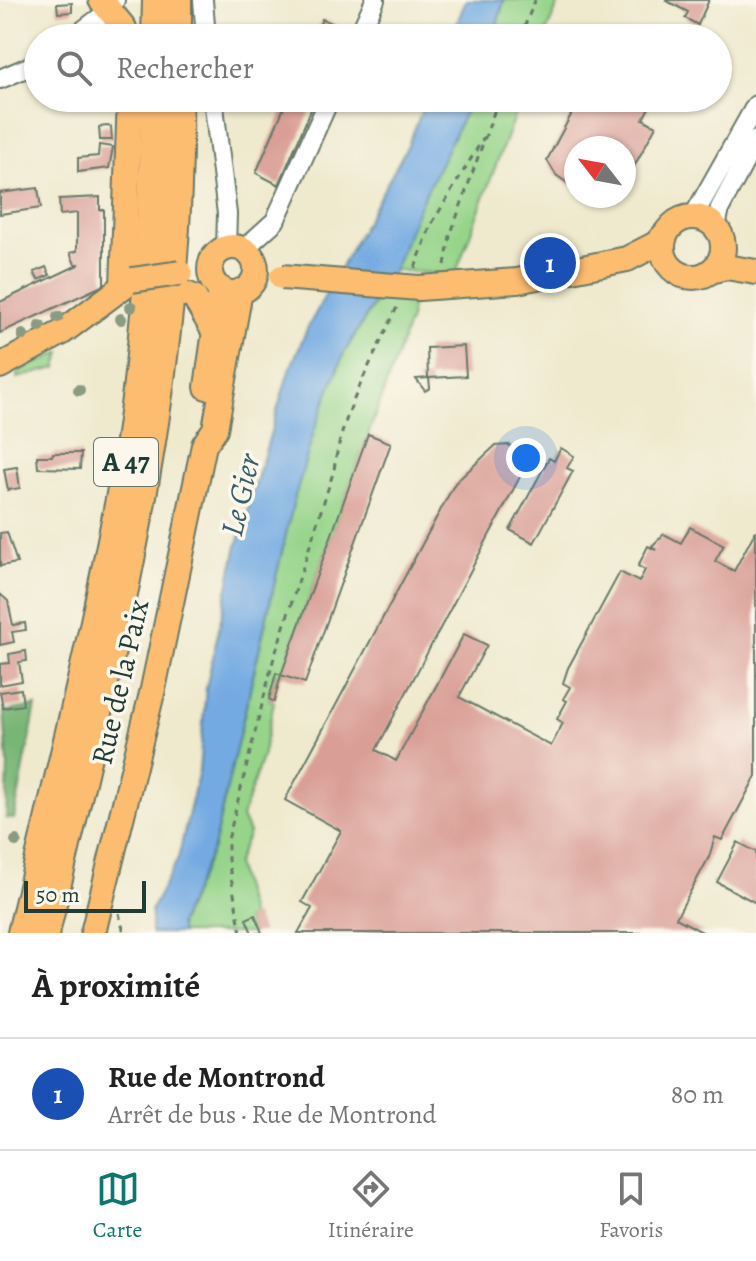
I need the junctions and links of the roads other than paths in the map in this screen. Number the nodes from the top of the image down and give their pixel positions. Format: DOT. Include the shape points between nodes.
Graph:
graph roads {
  1 [pos="157,0"];
  2 [pos="177,0"];
  3 [pos="203,0"];
  4 [pos="375,0"];
  5 [pos="109,3"];
  6 [pos="87,24"];
  7 [pos="122,24"];
  8 [pos="156,24"];
  9 [pos="177,24"];
  10 [pos="205,24"];
  11 [pos="364,24"];
  12 [pos="24,69"];
  13 [pos="0,79"];
  14 [pos="756,105"];
  15 [pos="130,112"];
  16 [pos="154,112"];
  17 [pos="178,112"];
  18 [pos="215,112"];
  19 [pos="324,112"];
  20 [pos="756,140"];
  21 [pos="693,217"];
  22 [pos="667,232"];
  23 [pos="720,236"];
  24 [pos="235,248"];
  25 [pos="627,259"];
  26 [pos="756,264"];
  27 [pos="674,270"];
  28 [pos="711,271"];
  29 [pos="756,272"];
  30 [pos="181,279"];
  31 [pos="232,281"];
  32 [pos="131,283"];
  33 [pos="215,333"];
  34 [pos="0,366"];
  35 [pos="204,445"];
  36 [pos="28,932"];
  37 [pos="93,933"];
  1 -- 8 [label="highway"];
  2 -- 9 [label="highway"];
  3 -- 10 [label="street"];
  4 -- 11 [label="street"];
  5 -- 6 [label="street"];
  5 -- 7 [label="main road"];
  12 -- 13 [label="street"];
  14 -- 21 [label="street"];
  15 -- 32 [label="main road"];
  16 -- 36 [label="highway, A 47" via="148,265 124,475"];
  17 -- 36 [label="highway, A 47" via="177,205 154,431 102,694"];
  18 -- 24 [label="street"];
  19 -- 24 [label="street" via="275,221"];
  20 -- 23 [label="street" via="720,208"];
  21 -- 22 [label="main road"];
  21 -- 23 [label="main road"];
  22 -- 25 [label="main road"];
  22 -- 27 [label="main road" via="664,253"];
  23 -- 26 [label="main road"];
  23 -- 28 [label="main road" via="723,254"];
  24 -- 31 [label="main road" via="253,259"];
  24 -- 31 [label="main road" via="214,256"];
  25 -- 27 [label="main road"];
  25 -- 31 [label="main road, bridge" via="517,281 419,286 282,277"];
  27 -- 28 [label="main road" via="692,277"];
  28 -- 29 [label="main road" via="726,267"];
  30 -- 31 [label="main road"];
  30 -- 32 [label="main road, bridge"];
  30 -- 33 [label="main road"];
  31 -- 33 [label="main road, Rue de la Paix"];
  31 -- 35 [label="main road, Rue de la Paix" via="215,429"];
  32 -- 34 [label="main road" via="61,333"];
  33 -- 35 [label="main road, Rue de la Paix" via="201,427"];
  35 -- 37 [label="main road, Rue de la Paix" via="153,689"];
}
